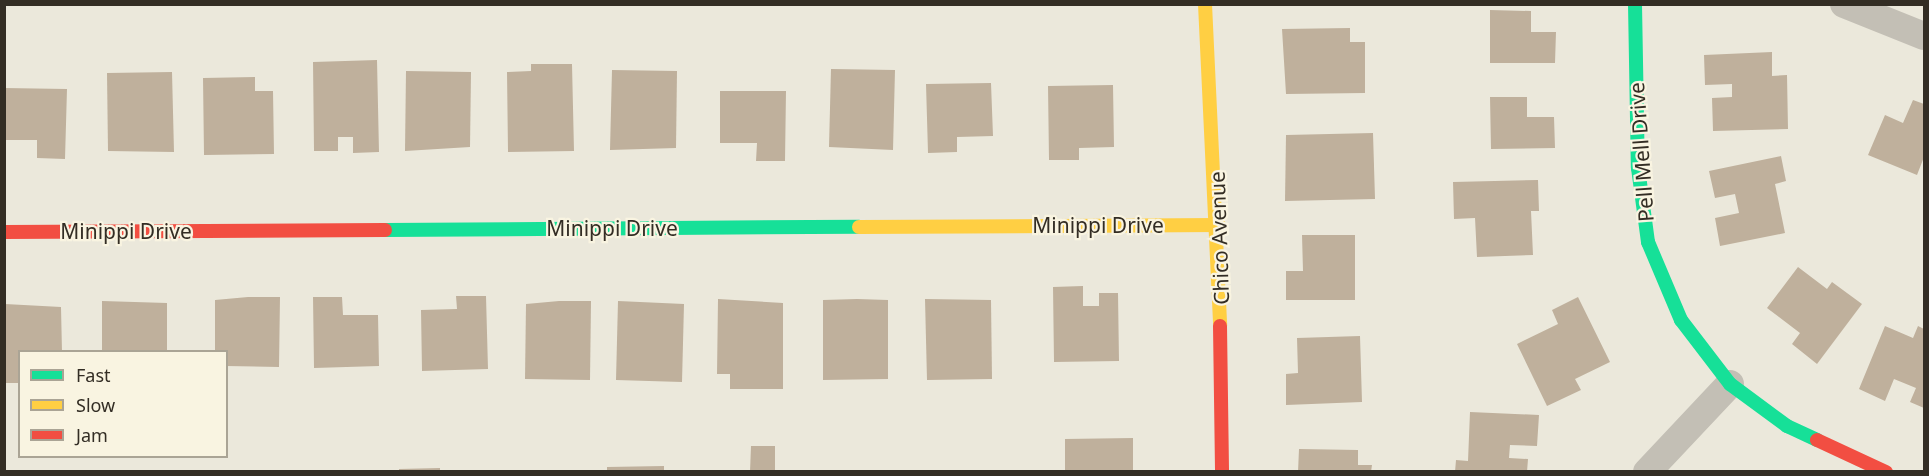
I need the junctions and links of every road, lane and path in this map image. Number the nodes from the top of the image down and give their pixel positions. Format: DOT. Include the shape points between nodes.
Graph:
graph roads {
  1 [pos="1205,4"];
  2 [pos="1635,4"];
  3 [pos="1844,4"];
  4 [pos="1924,36"];
  5 [pos="1219,225"];
  6 [pos="4,232"];
  7 [pos="1730,384"];
  8 [pos="1222,471"];
  9 [pos="1647,471"];
  10 [pos="1886,471"];
  1 -- 5 [label="street, Chico Avenue"];
  2 -- 7 [label="street, Pell Mell Drive" via="1638,168 1648,242 1681,320"];
  3 -- 4 [label="street"];
  5 -- 6 [label="street, Minippi Drive"];
  5 -- 8 [label="street, Chico Avenue"];
  7 -- 9 [label="street"];
  7 -- 10 [label="street, Pell Mell Drive" via="1787,426"];
}
